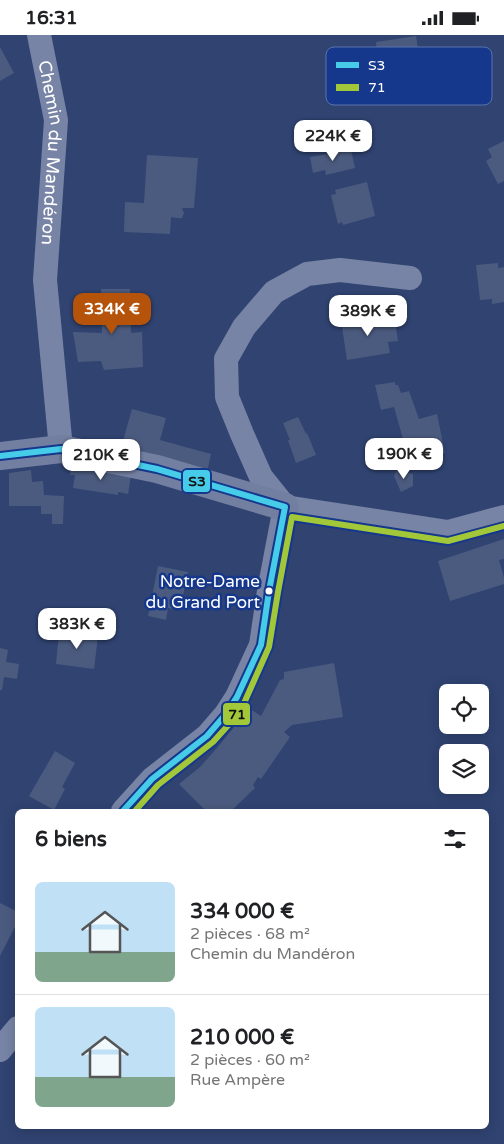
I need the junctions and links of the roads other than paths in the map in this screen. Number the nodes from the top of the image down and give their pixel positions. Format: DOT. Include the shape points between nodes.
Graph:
graph roads {
  1 [pos="39,35"];
  2 [pos="410,278"];
  3 [pos="61,449"];
  4 [pos="0,456"];
  5 [pos="286,507"];
  6 [pos="504,517"];
  7 [pos="125,809"];
  8 [pos="15,1032"];
  9 [pos="0,1050"];
  1 -- 3 [label="street, Chemin du Mandéron" via="56,120 45,280"];
  2 -- 5 [label="street" via="340,270 307,274 274,292 244,327 226,359 227,397 261,477"];
  3 -- 4 [label="street"];
  3 -- 5 [label="street" via="157,469"];
  5 -- 6 [label="street" via="448,532"];
  5 -- 7 [label="street" via="268,591 261,645 238,697 207,736 152,779"];
  8 -- 9 [label="street"];
}
